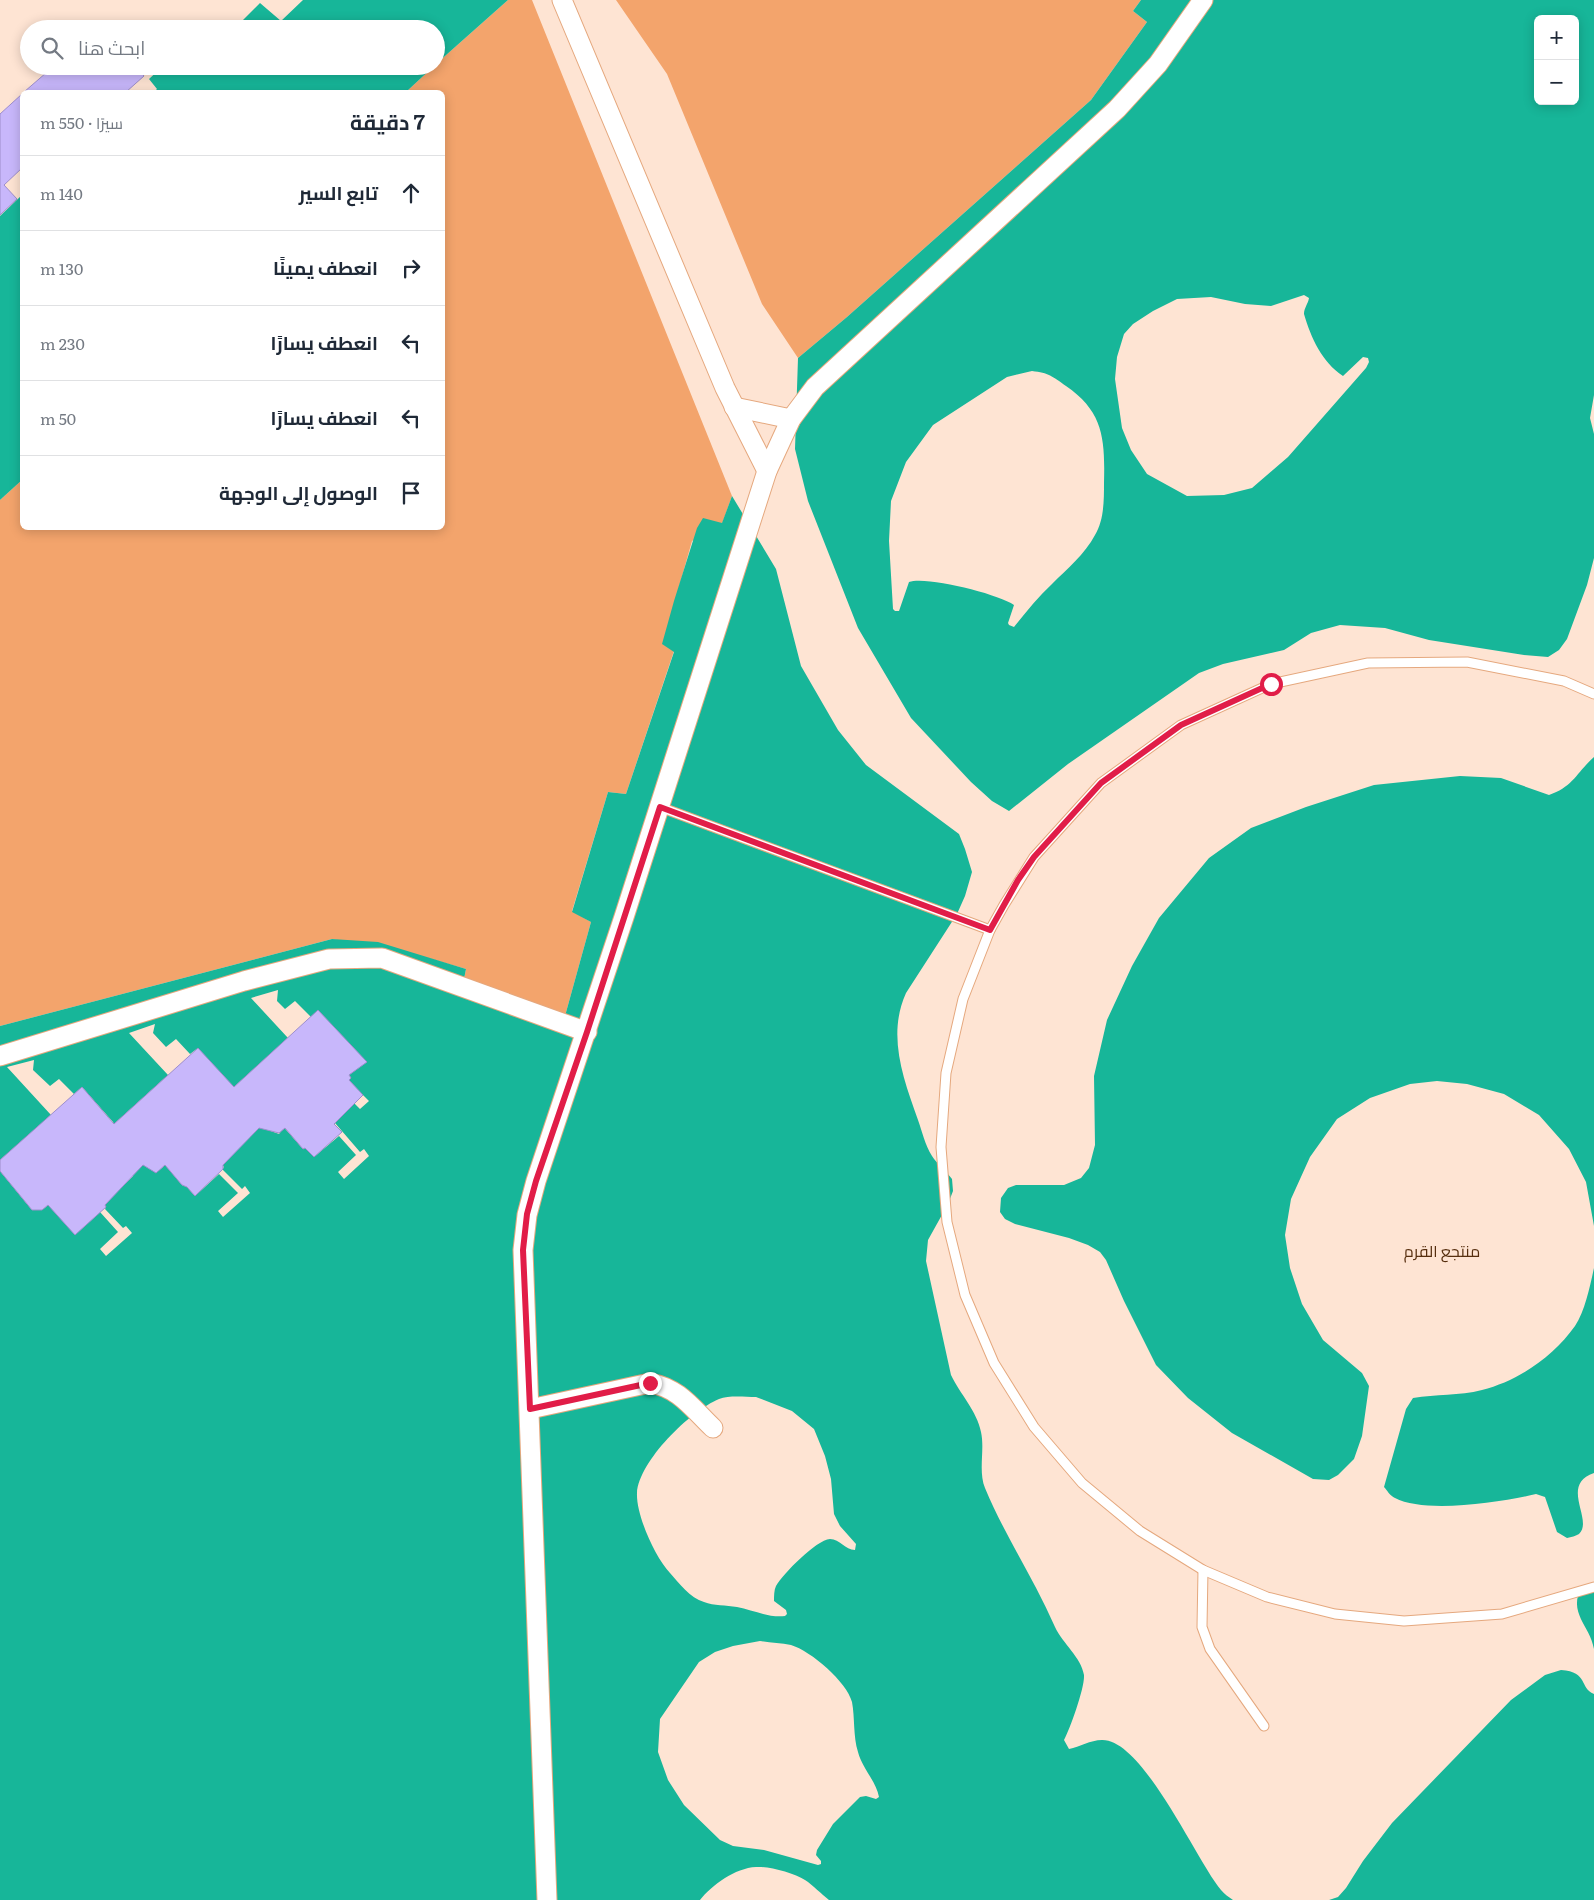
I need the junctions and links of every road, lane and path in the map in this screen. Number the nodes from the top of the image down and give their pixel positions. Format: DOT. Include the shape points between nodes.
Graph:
graph roads {
  1 [pos="562,0"];
  2 [pos="1203,0"];
  3 [pos="734,407"];
  4 [pos="791,419"];
  5 [pos="767,470"];
  6 [pos="1594,694"];
  7 [pos="660,807"];
  8 [pos="990,930"];
  9 [pos="587,1032"];
  10 [pos="0,1056"];
  11 [pos="530,1409"];
  12 [pos="710,1425"];
  13 [pos="1203,1570"];
  14 [pos="1594,1587"];
  15 [pos="1264,1726"];
  16 [pos="547,1900"];
  1 -- 3 [label="street"];
  2 -- 4 [label="street" via="1158,64 1117,108 815,387"];
  3 -- 4 [label="street"];
  3 -- 5 [label="street"];
  4 -- 5 [label="street"];
  5 -- 7 [label="street"];
  6 -- 8 [label="lane" via="1564,681 1467,662 1368,663 1271,684 1181,725 1101,783 1034,857"];
  7 -- 8 [label="lane"];
  7 -- 9 [label="street"];
  8 -- 13 [label="lane" via="962,1000 946,1072 941,1147 947,1222 965,1294 994,1363 1034,1427 1082,1483 1140,1531"];
  9 -- 10 [label="street" via="382,958 330,959 244,981"];
  9 -- 11 [label="street" via="527,1214 523,1250"];
  11 -- 12 [label="street" via="650,1383 678,1393"];
  11 -- 16 [label="street"];
  13 -- 14 [label="lane" via="1268,1597 1335,1614 1404,1621 1502,1614"];
  13 -- 15 [label="lane" via="1202,1627 1210,1649"];
}
